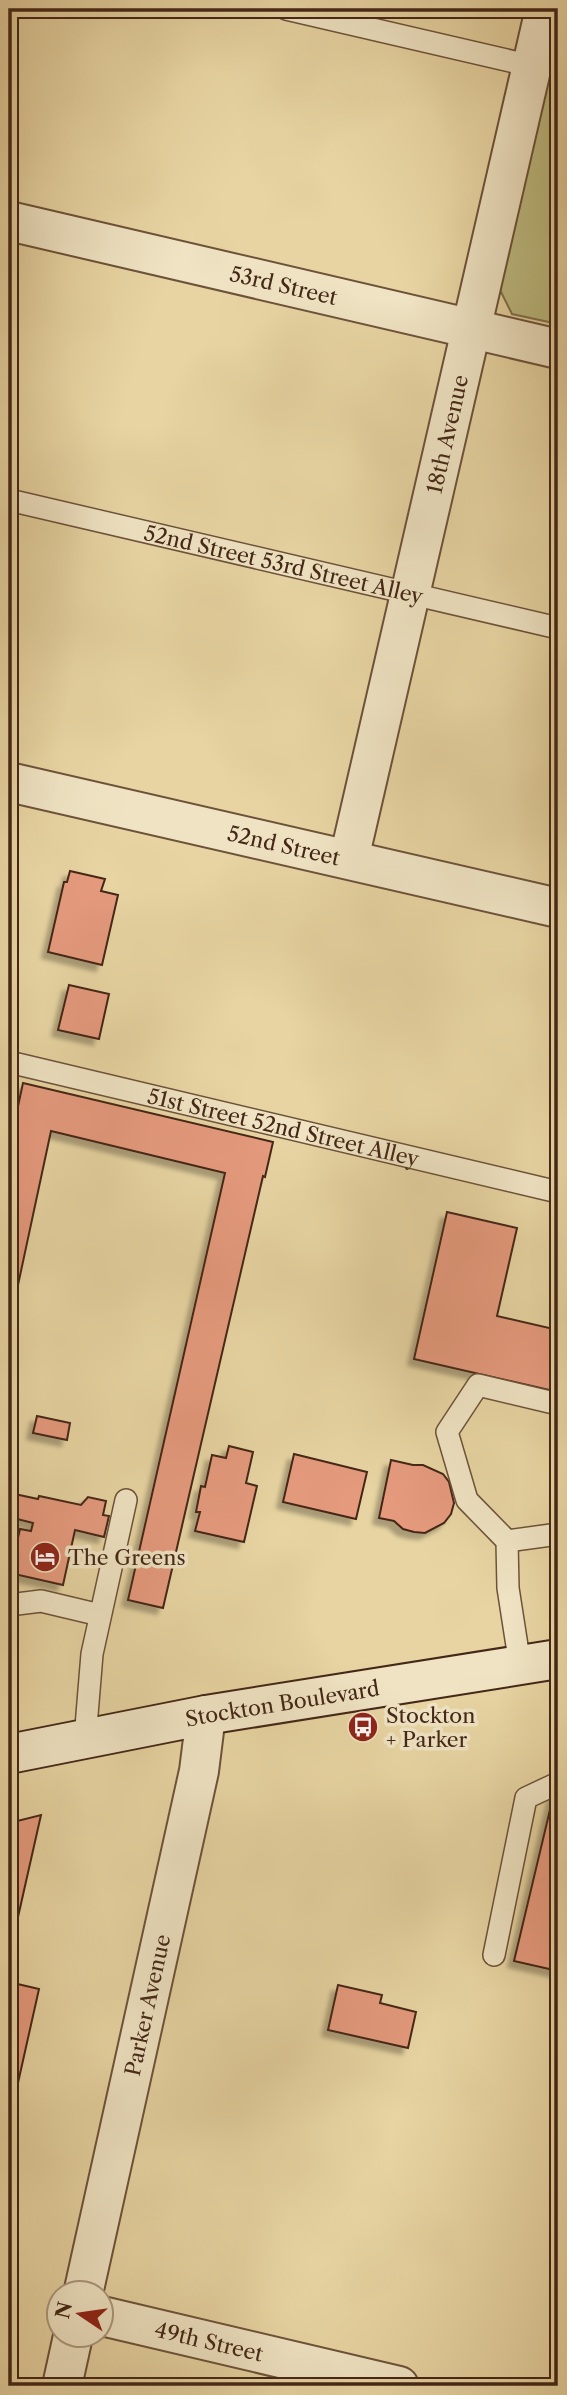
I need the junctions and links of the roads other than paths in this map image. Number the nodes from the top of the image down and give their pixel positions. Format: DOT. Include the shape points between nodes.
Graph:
graph roads {
  1 [pos="286,9"];
  2 [pos="545,9"];
  3 [pos="532,66"];
  4 [pos="9,220"];
  5 [pos="472,328"];
  6 [pos="558,349"];
  7 [pos="9,500"];
  8 [pos="410,594"];
  9 [pos="558,628"];
  10 [pos="9,782"];
  11 [pos="349,859"];
  12 [pos="558,908"];
  13 [pos="9,1062"];
  14 [pos="558,1192"];
  15 [pos="558,1404"];
  16 [pos="126,1500"];
  17 [pos="558,1534"];
  18 [pos="508,1541"];
  19 [pos="9,1605"];
  20 [pos="100,1615"];
  21 [pos="558,1659"];
  22 [pos="520,1665"];
  23 [pos="206,1715"];
  24 [pos="85,1739"];
  25 [pos="9,1754"];
  26 [pos="558,1783"];
  27 [pos="494,1955"];
  28 [pos="86,2280"];
  29 [pos="116,2319"];
  30 [pos="70,2350"];
  31 [pos="61,2386"];
  32 [pos="399,2386"];
  1 -- 3 [label="lane"];
  2 -- 3 [label="street, 18th Avenue"];
  3 -- 5 [label="street, 18th Avenue"];
  4 -- 5 [label="street, 53rd Street"];
  5 -- 6 [label="street, 53rd Street"];
  5 -- 8 [label="street, 18th Avenue"];
  7 -- 8 [label="lane, 52nd Street 53rd Street Alley"];
  8 -- 9 [label="lane, 52nd Street 53rd Street Alley"];
  8 -- 11 [label="street, 18th Avenue"];
  10 -- 11 [label="street, 52nd Street"];
  11 -- 12 [label="street, 52nd Street"];
  13 -- 14 [label="lane, 51st Street 52nd Street Alley"];
  15 -- 18 [label="lane" via="478,1385 447,1432 467,1500"];
  16 -- 20 [label="lane"];
  17 -- 18 [label="lane"];
  18 -- 22 [label="lane" via="508,1588"];
  19 -- 20 [label="lane" via="41,1601"];
  20 -- 24 [label="lane"];
  21 -- 22 [label="street, Stockton Boulevard"];
  22 -- 23 [label="street, Stockton Boulevard"];
  23 -- 24 [label="street, Stockton Boulevard"];
  23 -- 28 [label="street, Parker Avenue" via="199,1771"];
  24 -- 25 [label="street, Stockton Boulevard"];
  26 -- 27 [label="lane" via="526,1798"];
  29 -- 32 [label="street, 49th Street"];
  30 -- 31 [label="street"];
}
